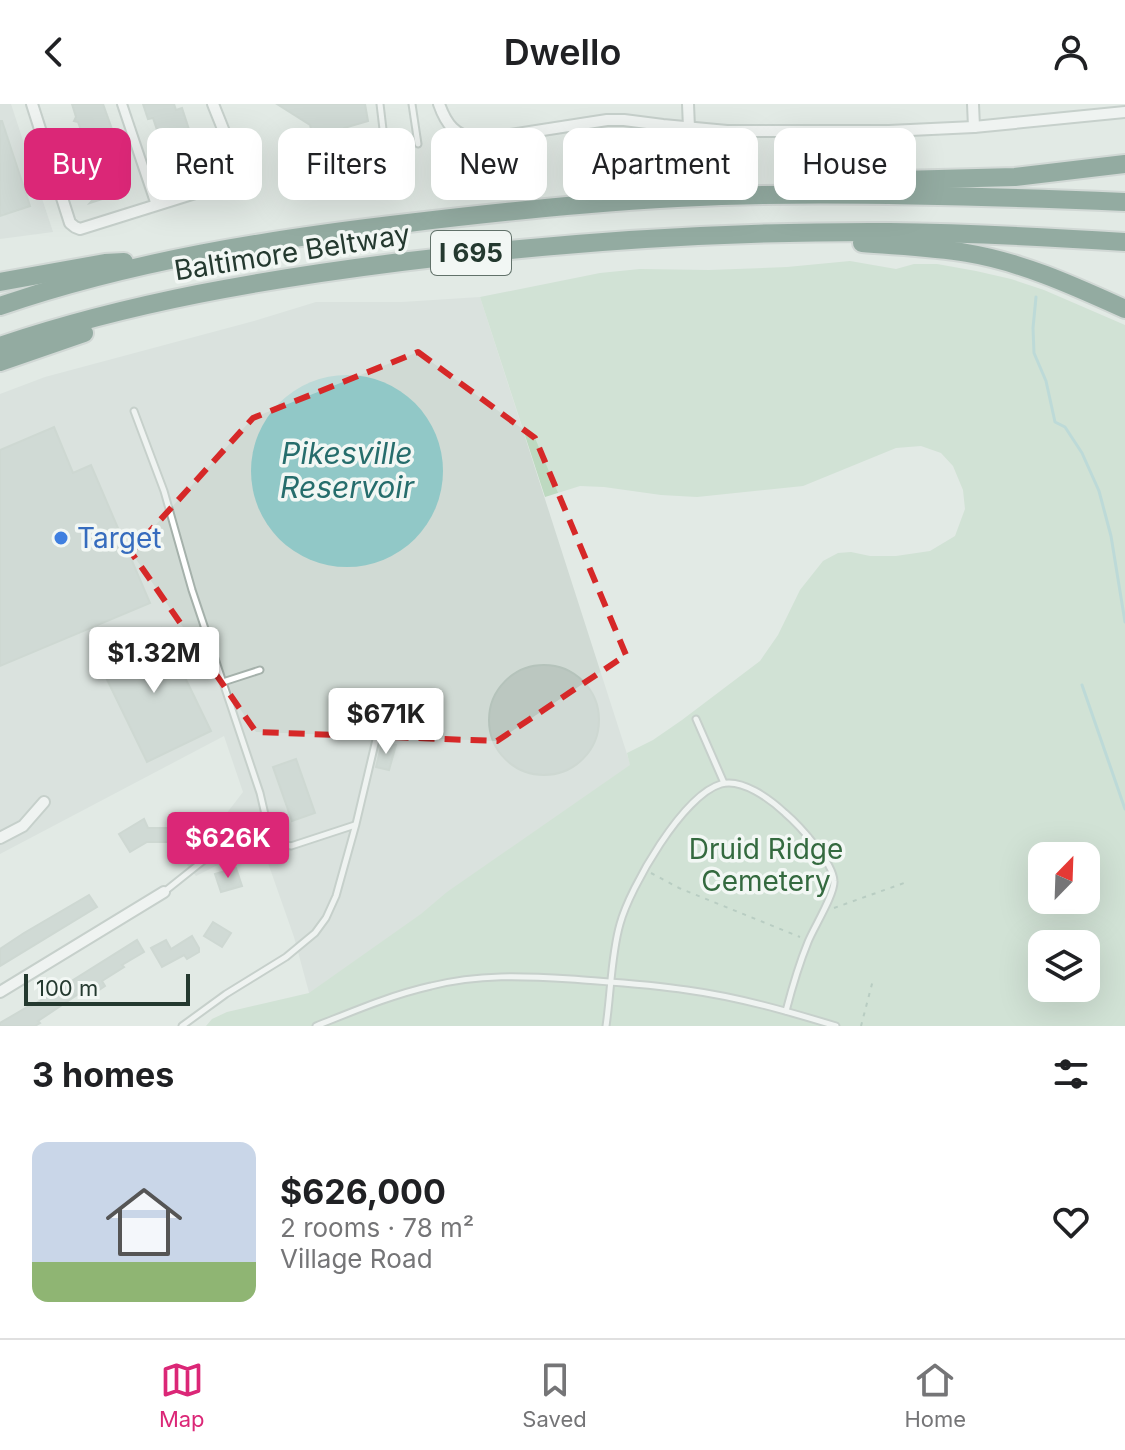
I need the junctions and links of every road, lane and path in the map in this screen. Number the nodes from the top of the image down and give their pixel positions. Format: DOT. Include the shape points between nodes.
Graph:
graph roads {
  1 [pos="32,104"];
  2 [pos="122,104"];
  3 [pos="213,104"];
  4 [pos="380,104"];
  5 [pos="412,104"];
  6 [pos="439,104"];
  7 [pos="688,104"];
  8 [pos="973,104"];
  9 [pos="1125,112"];
  10 [pos="974,127"];
  11 [pos="383,128"];
  12 [pos="689,128"];
  13 [pos="758,131"];
  14 [pos="418,144"];
  15 [pos="1125,164"];
  16 [pos="761,195"];
  17 [pos="1125,202"];
  18 [pos="156,205"];
  19 [pos="764,234"];
  20 [pos="1125,242"];
  21 [pos="179,258"];
  22 [pos="0,282"];
  23 [pos="180,296"];
  24 [pos="0,306"];
  25 [pos="1125,309"];
  26 [pos="0,346"];
  27 [pos="0,362"];
  28 [pos="134,411"];
  29 [pos="260,670"];
  30 [pos="223,682"];
  31 [pos="696,719"];
  32 [pos="378,731"];
  33 [pos="724,783"];
  34 [pos="44,802"];
  35 [pos="267,823"];
  36 [pos="356,824"];
  37 [pos="0,838"];
  38 [pos="645,869"];
  39 [pos="904,883"];
  40 [pos="164,892"];
  41 [pos="821,912"];
  42 [pos="808,940"];
  43 [pos="873,980"];
  44 [pos="612,982"];
  45 [pos="0,992"];
  46 [pos="786,1011"];
  47 [pos="334,1023"];
  48 [pos="182,1026"];
  49 [pos="316,1026"];
  50 [pos="606,1026"];
  51 [pos="836,1026"];
  52 [pos="861,1026"];
  1 -- 18 [label="street" via="70,223 80,229"];
  2 -- 18 [label="street"];
  3 -- 18 [label="street" via="234,164 233,176 224,184"];
  4 -- 11 [label="lane"];
  5 -- 14 [label="lane"];
  6 -- 12 [label="street" via="454,131 478,140 607,120"];
  7 -- 12 [label="street"];
  8 -- 10 [label="street"];
  9 -- 10 [label="street"];
  10 -- 13 [label="street"];
  15 -- 16 [label="highway"];
  16 -- 17 [label="highway, Baltimore Beltway / I 695"];
  16 -- 21 [label="highway, Baltimore Beltway / I 695" via="464,216"];
  19 -- 20 [label="highway, Baltimore Beltway / I 695" via="889,232"];
  19 -- 23 [label="highway, Baltimore Beltway / I 695" via="465,254"];
  19 -- 25 [label="highway" via="968,253 1036,272"];
  21 -- 22 [label="highway" via="105,263"];
  21 -- 24 [label="highway, Baltimore Beltway / I 695"];
  23 -- 26 [label="highway, Baltimore Beltway / I 695"];
  23 -- 27 [label="highway"];
  28 -- 30 [label="lane"];
  29 -- 30 [label="lane"];
  30 -- 35 [label="lane"];
  31 -- 33 [label="lane"];
  32 -- 36 [label="lane"];
  33 -- 38 [label="lane" via="687,810"];
  33 -- 41 [label="lane" via="767,798 826,861 834,883"];
  34 -- 37 [label="street" via="23,826"];
  35 -- 36 [label="lane" via="278,841 291,846"];
  35 -- 40 [label="lane" via="233,837"];
  36 -- 48 [label="lane" via="332,908 315,933"];
  38 -- 42 [label="path"];
  38 -- 44 [label="lane" via="620,922"];
  39 -- 41 [label="path"];
  40 -- 45 [label="street"];
  41 -- 42 [label="lane"];
  42 -- 46 [label="lane"];
  43 -- 52 [label="path"];
  44 -- 46 [label="lane" via="686,990"];
  44 -- 47 [label="lane" via="521,975 474,978 383,999"];
  44 -- 50 [label="lane"];
  46 -- 51 [label="lane"];
  47 -- 49 [label="lane"];
}
